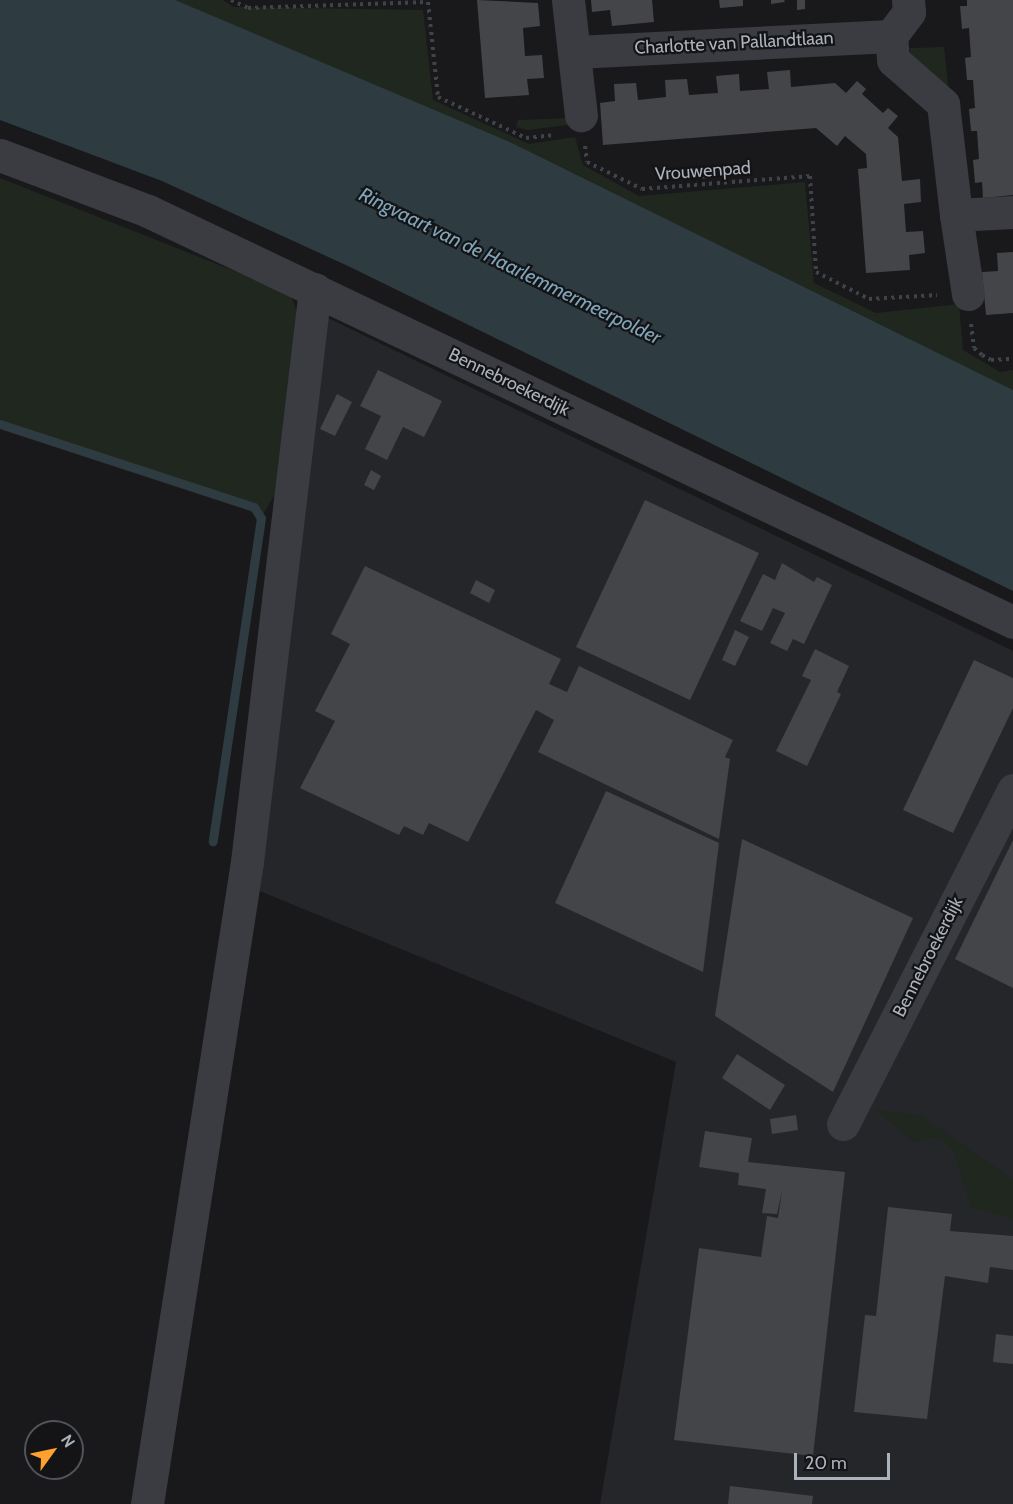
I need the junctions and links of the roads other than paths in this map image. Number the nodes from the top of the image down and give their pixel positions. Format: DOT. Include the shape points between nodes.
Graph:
graph roads {
  1 [pos="568,0"];
  2 [pos="908,0"];
  3 [pos="891,36"];
  4 [pos="576,52"];
  5 [pos="575,130"];
  6 [pos="0,155"];
  7 [pos="1013,212"];
  8 [pos="956,215"];
  9 [pos="315,289"];
  10 [pos="968,294"];
  11 [pos="1013,622"];
  12 [pos="1013,790"];
  13 [pos="843,1124"];
  14 [pos="147,1504"];
  1 -- 4 [label="street"];
  2 -- 3 [label="street" via="909,12"];
  3 -- 4 [label="street, Charlotte van Pallandtlaan"];
  3 -- 8 [label="street" via="893,60 943,105"];
  4 -- 5 [label="street"];
  6 -- 9 [label="street, Bennebroekerdijk" via="148,211"];
  7 -- 8 [label="street"];
  8 -- 10 [label="street"];
  9 -- 11 [label="street, Bennebroekerdijk"];
  9 -- 14 [label="street" via="248,862"];
  12 -- 13 [label="street, Bennebroekerdijk"];
}
